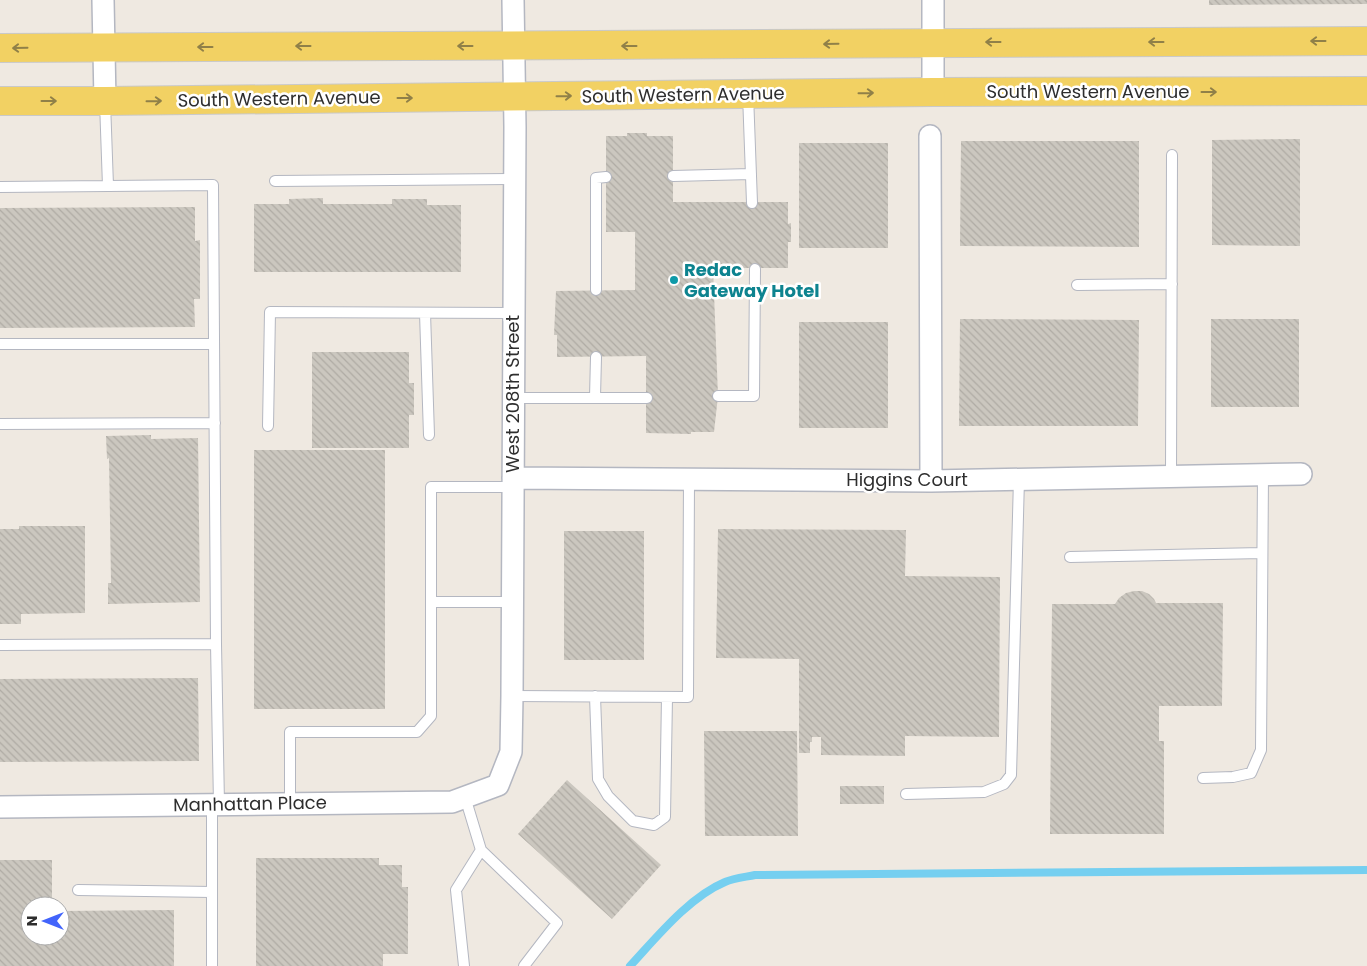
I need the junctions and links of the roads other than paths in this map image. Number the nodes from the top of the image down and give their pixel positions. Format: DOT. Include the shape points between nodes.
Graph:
graph roads {
  1 [pos="103,0"];
  2 [pos="513,0"];
  3 [pos="933,0"];
  4 [pos="1367,41"];
  5 [pos="933,42"];
  6 [pos="514,46"];
  7 [pos="104,47"];
  8 [pos="0,48"];
  9 [pos="1367,91"];
  10 [pos="933,92"];
  11 [pos="748,94"];
  12 [pos="515,97"];
  13 [pos="0,101"];
  14 [pos="105,101"];
  15 [pos="930,136"];
  16 [pos="1172,156"];
  17 [pos="751,174"];
  18 [pos="673,176"];
  19 [pos="606,177"];
  20 [pos="515,179"];
  21 [pos="275,182"];
  22 [pos="0,186"];
  23 [pos="108,186"];
  24 [pos="752,203"];
  25 [pos="755,270"];
  26 [pos="1172,284"];
  27 [pos="1077,285"];
  28 [pos="596,290"];
  29 [pos="425,313"];
  30 [pos="514,313"];
  31 [pos="0,344"];
  32 [pos="214,344"];
  33 [pos="596,357"];
  34 [pos="718,396"];
  35 [pos="595,397"];
  36 [pos="512,398"];
  37 [pos="647,398"];
  38 [pos="215,423"];
  39 [pos="0,424"];
  40 [pos="268,426"];
  41 [pos="429,435"];
  42 [pos="1301,474"];
  43 [pos="1263,475"];
  44 [pos="1171,476"];
  45 [pos="689,479"];
  46 [pos="1019,479"];
  47 [pos="931,481"];
  48 [pos="512,482"];
  49 [pos="1262,553"];
  50 [pos="1070,557"];
  51 [pos="431,602"];
  52 [pos="513,602"];
  53 [pos="216,644"];
  54 [pos="0,645"];
  55 [pos="512,696"];
  56 [pos="595,696"];
  57 [pos="667,697"];
  58 [pos="1203,778"];
  59 [pos="498,785"];
  60 [pos="906,794"];
  61 [pos="465,797"];
  62 [pos="290,803"];
  63 [pos="215,804"];
  64 [pos="0,807"];
  65 [pos="481,850"];
  66 [pos="78,890"];
  67 [pos="212,892"];
  68 [pos="212,966"];
  69 [pos="464,966"];
  70 [pos="524,966"];
  1 -- 7 [label="street"];
  2 -- 6 [label="street, West 208th Street"];
  3 -- 5 [label="street"];
  4 -- 5 [label="main road, one-way"];
  5 -- 6 [label="main road, one-way"];
  5 -- 10 [label="street"];
  6 -- 7 [label="main road, one-way"];
  6 -- 12 [label="street, West 208th Street"];
  7 -- 8 [label="main road, one-way"];
  7 -- 14 [label="street"];
  10 -- 9 [label="main road, South Western Avenue, one-way"];
  11 -- 10 [label="main road, South Western Avenue, one-way"];
  12 -- 11 [label="main road, South Western Avenue, one-way"];
  11 -- 17 [label="lane"];
  14 -- 12 [label="main road, South Western Avenue, one-way"];
  12 -- 20 [label="street, West 208th Street"];
  13 -- 14 [label="main road, South Western Avenue, one-way"];
  14 -- 23 [label="lane"];
  15 -- 47 [label="street"];
  16 -- 26 [label="lane"];
  17 -- 18 [label="lane"];
  17 -- 24 [label="lane"];
  19 -- 28 [label="lane" via="596,178"];
  20 -- 21 [label="lane"];
  20 -- 30 [label="street, West 208th Street"];
  22 -- 23 [label="lane"];
  23 -- 32 [label="lane" via="213,185"];
  25 -- 34 [label="lane" via="754,396"];
  26 -- 27 [label="lane"];
  26 -- 44 [label="lane"];
  29 -- 30 [label="lane"];
  29 -- 40 [label="lane" via="270,312"];
  29 -- 41 [label="lane"];
  30 -- 36 [label="street, West 208th Street"];
  31 -- 32 [label="lane"];
  32 -- 38 [label="lane"];
  33 -- 35 [label="lane"];
  35 -- 36 [label="lane"];
  35 -- 37 [label="lane"];
  36 -- 48 [label="street, West 208th Street"];
  38 -- 39 [label="lane"];
  38 -- 53 [label="lane"];
  42 -- 43 [label="street, Higgins Court"];
  43 -- 44 [label="street, Higgins Court"];
  43 -- 49 [label="lane"];
  44 -- 46 [label="street, Higgins Court"];
  45 -- 47 [label="street, Higgins Court"];
  45 -- 48 [label="street, Higgins Court"];
  45 -- 57 [label="lane" via="688,697"];
  46 -- 47 [label="street, Higgins Court"];
  46 -- 60 [label="lane" via="1011,775 1004,784 984,792"];
  48 -- 51 [label="lane" via="431,487"];
  48 -- 52 [label="street, West 208th Street"];
  49 -- 50 [label="lane"];
  49 -- 58 [label="lane" via="1261,750 1251,772 1233,777"];
  51 -- 52 [label="lane"];
  51 -- 62 [label="lane" via="431,716 418,732 290,732"];
  52 -- 55 [label="street, West 208th Street"];
  53 -- 54 [label="lane"];
  53 -- 63 [label="lane"];
  55 -- 56 [label="lane"];
  55 -- 59 [label="street, West 208th Street" via="511,752"];
  56 -- 57 [label="lane"];
  56 -- 57 [label="lane" via="598,780 608,796 633,821 654,825 664,816"];
  59 -- 61 [label="street, Manhattan Place"];
  61 -- 62 [label="street, Manhattan Place" via="452,802"];
  61 -- 65 [label="lane"];
  62 -- 63 [label="street, Manhattan Place"];
  63 -- 64 [label="street, Manhattan Place"];
  63 -- 67 [label="lane"];
  65 -- 69 [label="lane" via="456,890"];
  65 -- 70 [label="lane" via="557,923"];
  66 -- 67 [label="lane"];
  67 -- 68 [label="lane"];
}
